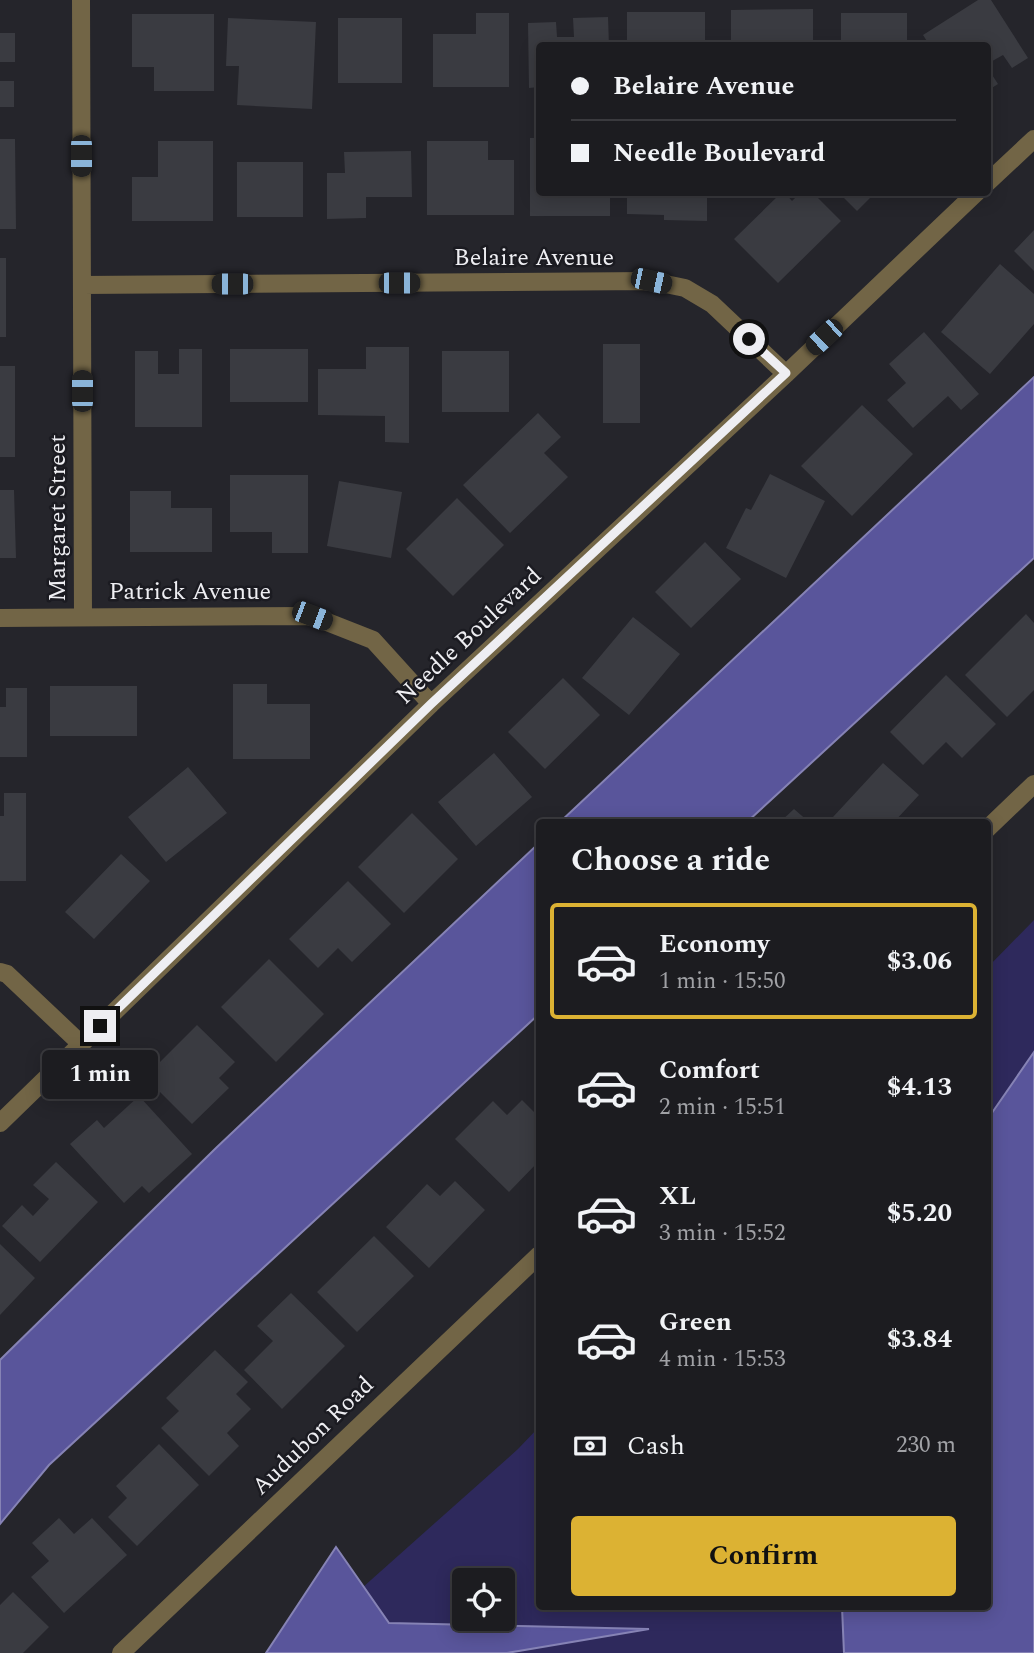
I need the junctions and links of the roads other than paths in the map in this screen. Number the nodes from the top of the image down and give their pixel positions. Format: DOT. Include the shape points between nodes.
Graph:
graph roads {
  1 [pos="81,0"];
  2 [pos="1034,139"];
  3 [pos="991,179"];
  4 [pos="973,196"];
  5 [pos="82,285"];
  6 [pos="786,373"];
  7 [pos="83,617"];
  8 [pos="0,618"];
  9 [pos="431,704"];
  10 [pos="1034,784"];
  11 [pos="991,825"];
  12 [pos="0,972"];
  13 [pos="80,1044"];
  14 [pos="0,1122"];
  15 [pos="536,1258"];
  16 [pos="121,1653"];
  1 -- 5 [label="street, Margaret Street"];
  2 -- 3 [label="street"];
  4 -- 6 [label="street, Needle Boulevard"];
  5 -- 6 [label="street, Belaire Avenue" via="651,281 685,288 712,304"];
  5 -- 7 [label="street, Margaret Street"];
  6 -- 9 [label="street, Needle Boulevard"];
  7 -- 8 [label="street, Patrick Avenue"];
  7 -- 9 [label="street, Patrick Avenue" via="312,616 373,640"];
  9 -- 13 [label="street, Needle Boulevard"];
  10 -- 11 [label="street"];
  12 -- 13 [label="street"];
  13 -- 14 [label="street, Needle Boulevard"];
  15 -- 16 [label="street, Audubon Road"];
}
